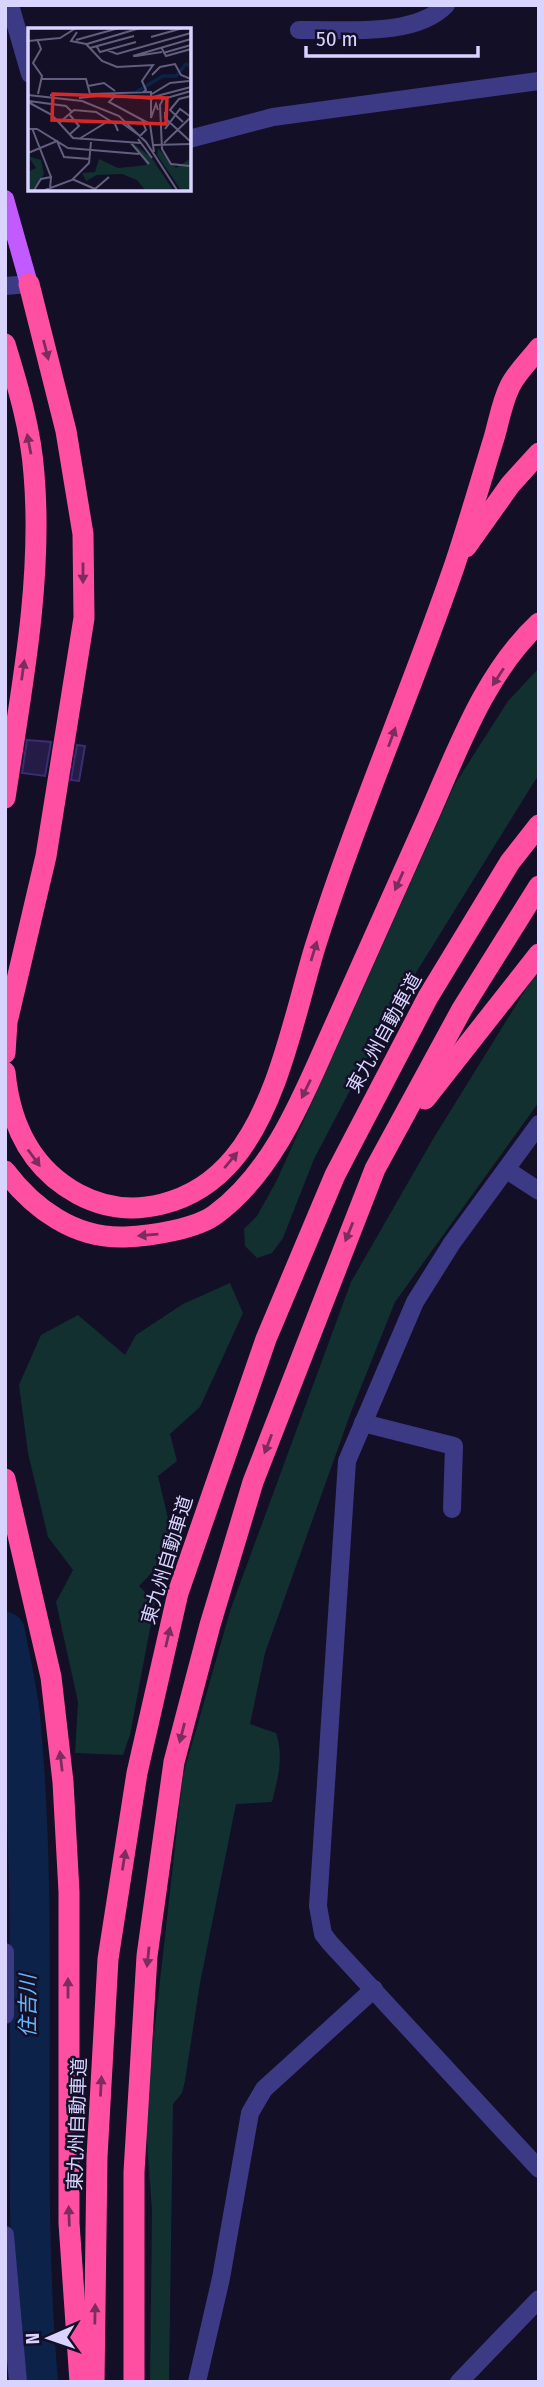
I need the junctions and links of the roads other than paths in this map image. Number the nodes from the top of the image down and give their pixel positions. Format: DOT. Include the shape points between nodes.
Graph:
graph roads {
  1 [pos="10,5"];
  2 [pos="445,6"];
  3 [pos="299,30"];
  4 [pos="28,67"];
  5 [pos="539,81"];
  6 [pos="191,138"];
  7 [pos="5,199"];
  8 [pos="29,284"];
  9 [pos="5,286"];
  10 [pos="5,344"];
  11 [pos="539,348"];
  12 [pos="539,453"];
  13 [pos="455,563"];
  14 [pos="539,622"];
  15 [pos="5,798"];
  16 [pos="539,825"];
  17 [pos="539,886"];
  18 [pos="539,954"];
  19 [pos="5,1053"];
  20 [pos="5,1072"];
  21 [pos="539,1124"];
  22 [pos="375,1169"];
  23 [pos="506,1170"];
  24 [pos="5,1171"];
  25 [pos="539,1191"];
  26 [pos="363,1423"];
  27 [pos="5,1479"];
  28 [pos="452,1509"];
  29 [pos="5,1952"];
  30 [pos="374,1989"];
  31 [pos="5,2015"];
  32 [pos="539,2169"];
  33 [pos="5,2235"];
  34 [pos="539,2299"];
  35 [pos="18,2382"];
  36 [pos="80,2382"];
  37 [pos="94,2382"];
  38 [pos="134,2382"];
  39 [pos="197,2382"];
  40 [pos="460,2382"];
  1 -- 4 [label="street"];
  2 -- 3 [label="street" via="436,16 411,27"];
  5 -- 6 [label="street" via="273,117"];
  7 -- 8 [label="main road"];
  8 -- 9 [label="street"];
  8 -- 19 [label="highway, one-way" via="69,444 83,534 84,618 46,856 7,1022"];
  15 -- 10 [label="highway, one-way" via="36,545 34,473"];
  11 -- 13 [label="highway" via="510,384"];
  12 -- 13 [label="highway" via="510,485"];
  20 -- 13 [label="highway, one-way" via="7,1094 27,1149 47,1174 82,1196 118,1207 171,1203 203,1187 234,1158 259,1117 274,1080 320,933"];
  14 -- 24 [label="highway, one-way" via="524,636 474,713 306,1090 274,1151 215,1215 157,1235 111,1237 69,1226 26,1198"];
  37 -- 16 [label="highway, 東九州自動車道, one-way" via="97,2157 108,1959 137,1773 178,1593 266,1339 335,1175 428,997 510,862"];
  17 -- 22 [label="highway" via="469,997"];
  18 -- 22 [label="highway" via="446,1069"];
  21 -- 23 [label="street"];
  22 -- 38 [label="highway, one-way" via="253,1482 209,1625 174,1762 147,1956 141,2045 134,2172"];
  23 -- 25 [label="street"];
  23 -- 26 [label="street" via="415,1302"];
  26 -- 28 [label="street" via="454,1447"];
  26 -- 30 [label="street" via="344,1479 318,1906 323,1934"];
  36 -- 27 [label="highway, one-way" via="69,2223 69,1892 64,1782 51,1677"];
  29 -- 31 [label="street"];
  30 -- 32 [label="street"];
  30 -- 39 [label="street" via="264,2089 250,2113"];
  33 -- 35 [label="street"];
  34 -- 40 [label="street"];
}
